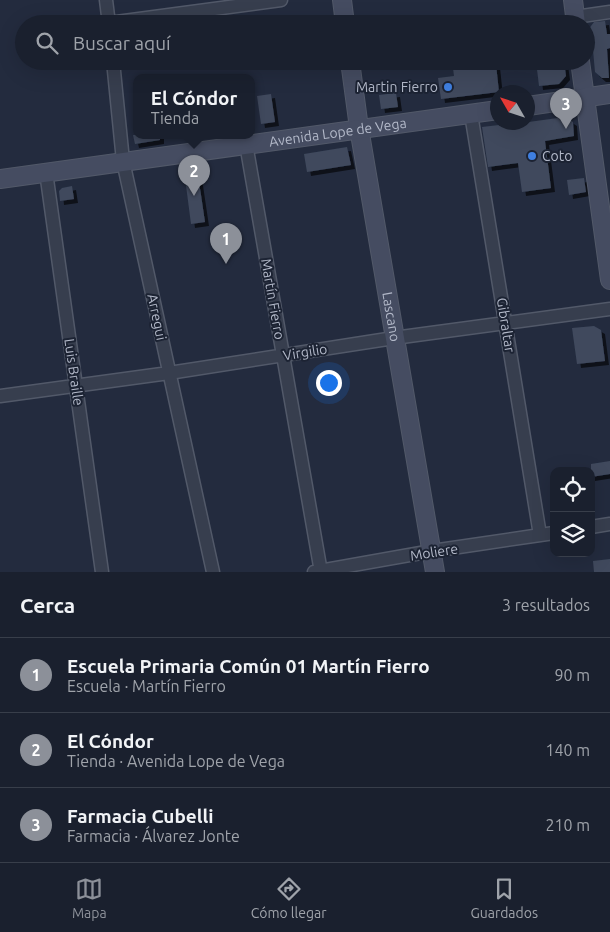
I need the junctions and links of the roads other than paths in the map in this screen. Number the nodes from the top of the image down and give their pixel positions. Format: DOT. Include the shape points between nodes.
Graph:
graph roads {
  1 [pos="106,0"];
  2 [pos="281,0"];
  3 [pos="342,0"];
  4 [pos="610,12"];
  5 [pos="575,14"];
  6 [pos="108,15"];
  7 [pos="169,15"];
  8 [pos="344,15"];
  9 [pos="114,70"];
  10 [pos="351,70"];
  11 [pos="581,70"];
  12 [pos="610,94"];
  13 [pos="584,98"];
  14 [pos="535,105"];
  15 [pos="490,111"];
  16 [pos="471,114"];
  17 [pos="359,128"];
  18 [pos="246,144"];
  19 [pos="123,161"];
  20 [pos="46,172"];
  21 [pos="0,179"];
  22 [pos="610,280"];
  23 [pos="610,309"];
  24 [pos="505,324"];
  25 [pos="394,338"];
  26 [pos="283,356"];
  27 [pos="170,373"];
  28 [pos="76,386"];
  29 [pos="0,396"];
  30 [pos="610,524"];
  31 [pos="595,526"];
  32 [pos="550,534"];
  33 [pos="540,535"];
  34 [pos="432,551"];
  35 [pos="102,572"];
  36 [pos="213,572"];
  37 [pos="318,572"];
  38 [pos="434,572"];
  1 -- 6 [label="street"];
  2 -- 7 [label="street"];
  3 -- 8 [label="street"];
  4 -- 5 [label="street"];
  9 -- 19 [label="street, Arregui"];
  10 -- 17 [label="street, Lascano"];
  11 -- 13 [label="street"];
  12 -- 13 [label="street"];
  13 -- 14 [label="street"];
  13 -- 22 [label="street"];
  15 -- 16 [label="street, Avenida Lope de Vega"];
  16 -- 17 [label="street, Avenida Lope de Vega"];
  16 -- 24 [label="street, Gibraltar"];
  17 -- 18 [label="street, Avenida Lope de Vega"];
  17 -- 25 [label="street, Lascano"];
  18 -- 19 [label="street, Avenida Lope de Vega"];
  18 -- 26 [label="street, Martín Fierro"];
  19 -- 20 [label="street, Avenida Lope de Vega"];
  19 -- 27 [label="street, Arregui"];
  20 -- 21 [label="street, Avenida Lope de Vega"];
  20 -- 28 [label="street, Luis Braille"];
  23 -- 24 [label="street, Virgilio"];
  24 -- 25 [label="street, Virgilio"];
  24 -- 33 [label="street, Gibraltar"];
  25 -- 26 [label="street, Virgilio"];
  25 -- 34 [label="street, Lascano"];
  26 -- 27 [label="street, Virgilio"];
  26 -- 37 [label="street, Martín Fierro"];
  27 -- 28 [label="street, Virgilio"];
  27 -- 36 [label="street, Arregui"];
  28 -- 29 [label="street, Virgilio"];
  28 -- 35 [label="street, Luis Braille"];
  30 -- 31 [label="street"];
  32 -- 33 [label="street, Moliere"];
  33 -- 34 [label="street, Moliere"];
  34 -- 37 [label="street, Moliere"];
  34 -- 38 [label="street, Lascano"];
}
